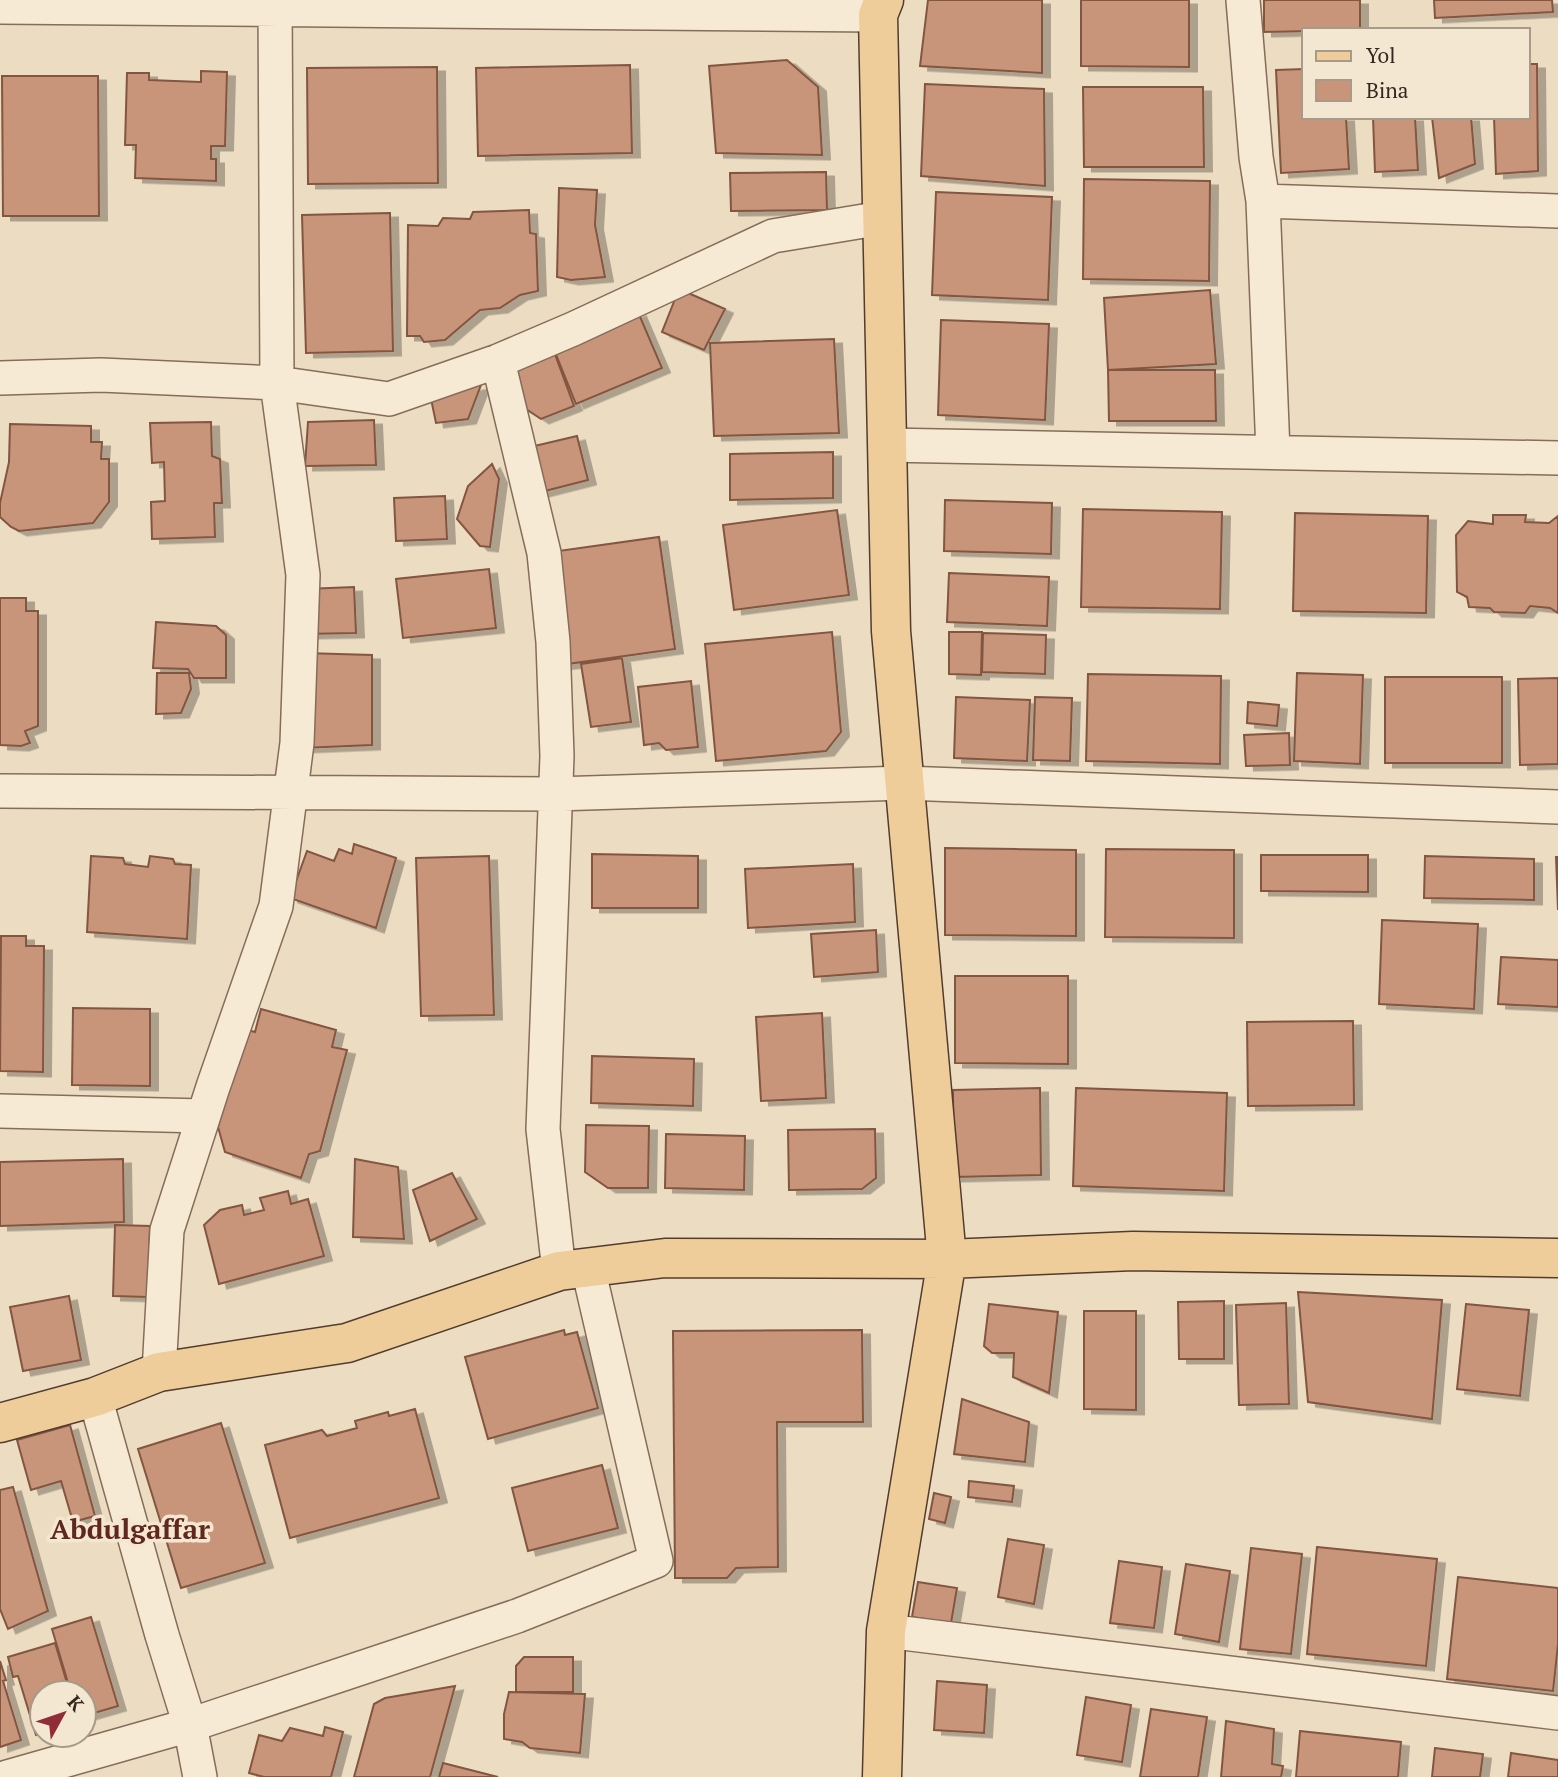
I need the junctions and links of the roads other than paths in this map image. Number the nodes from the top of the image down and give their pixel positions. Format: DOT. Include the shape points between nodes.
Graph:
graph roads {
  1 [pos="1243,0"];
  2 [pos="275,4"];
  3 [pos="0,7"];
  4 [pos="881,7"];
  5 [pos="1262,201"];
  6 [pos="1558,211"];
  7 [pos="882,218"];
  8 [pos="498,361"];
  9 [pos="0,378"];
  10 [pos="277,383"];
  11 [pos="887,445"];
  12 [pos="1273,452"];
  13 [pos="1558,458"];
  14 [pos="904,783"];
  15 [pos="0,791"];
  16 [pos="291,791"];
  17 [pos="555,794"];
  18 [pos="1558,807"];
  19 [pos="0,1111"];
  20 [pos="204,1116"];
  21 [pos="1558,1258"];
  22 [pos="947,1259"];
  23 [pos="574,1270"];
  24 [pos="159,1372"];
  25 [pos="95,1397"];
  26 [pos="0,1423"];
  27 [pos="886,1631"];
  28 [pos="1558,1713"];
  29 [pos="190,1725"];
  30 [pos="6,1777"];
  31 [pos="200,1777"];
  32 [pos="882,1777"];
  1 -- 5 [label="street"];
  2 -- 3 [label="street"];
  2 -- 4 [label="street"];
  2 -- 10 [label="street"];
  4 -- 7 [label="main road"];
  5 -- 6 [label="street"];
  5 -- 12 [label="street"];
  7 -- 8 [label="street" via="773,236"];
  7 -- 11 [label="main road"];
  8 -- 10 [label="street" via="389,399"];
  8 -- 17 [label="street" via="544,553 553,642"];
  9 -- 10 [label="street" via="101,375"];
  10 -- 16 [label="street" via="303,575"];
  11 -- 12 [label="street"];
  11 -- 14 [label="main road" via="891,631"];
  12 -- 13 [label="street"];
  14 -- 17 [label="street"];
  14 -- 18 [label="street"];
  14 -- 22 [label="main road"];
  15 -- 16 [label="street"];
  16 -- 17 [label="street"];
  16 -- 20 [label="street" via="276,906"];
  17 -- 23 [label="street" via="543,1129"];
  19 -- 20 [label="street"];
  20 -- 24 [label="street" via="167,1230"];
  21 -- 22 [label="main road" via="1133,1251"];
  22 -- 23 [label="main road" via="665,1258"];
  22 -- 27 [label="main road"];
  23 -- 24 [label="main road" via="347,1343"];
  23 -- 29 [label="street" via="656,1561 517,1616"];
  24 -- 25 [label="main road"];
  25 -- 26 [label="main road"];
  25 -- 29 [label="street"];
  27 -- 28 [label="street"];
  27 -- 32 [label="main road"];
  29 -- 30 [label="street"];
  29 -- 31 [label="street"];
}
